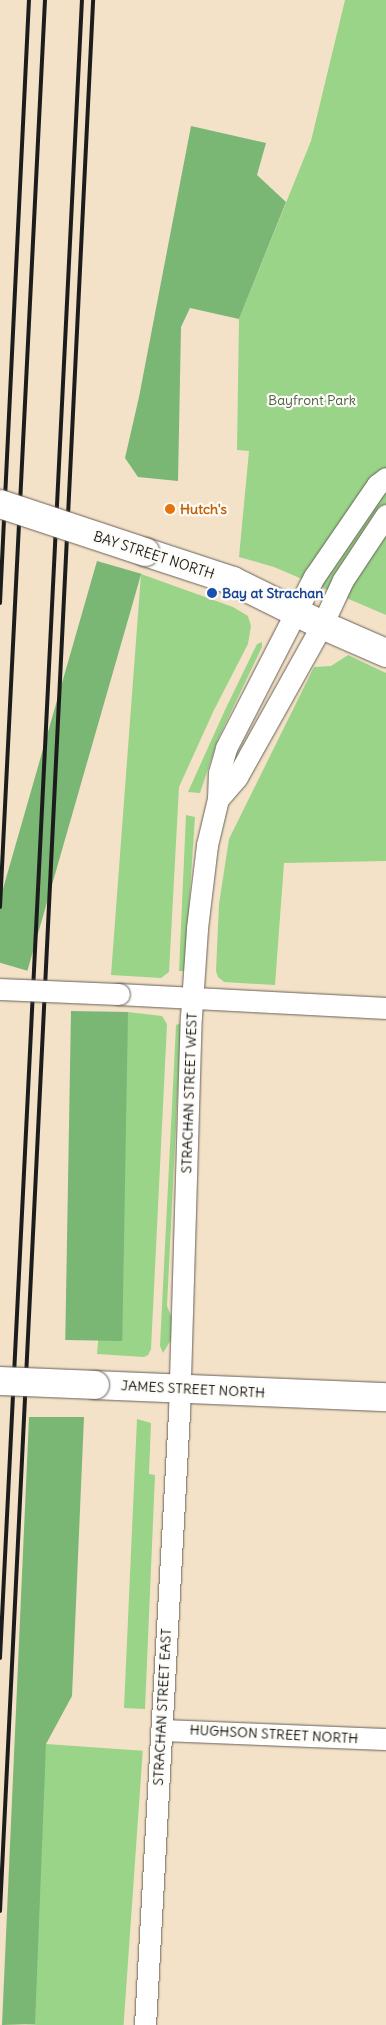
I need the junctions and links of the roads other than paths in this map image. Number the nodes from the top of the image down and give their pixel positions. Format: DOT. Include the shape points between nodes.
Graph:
graph roads {
  1 [pos="386,478"];
  2 [pos="0,504"];
  3 [pos="386,514"];
  4 [pos="296,612"];
  5 [pos="322,625"];
  6 [pos="386,653"];
  7 [pos="218,799"];
  8 [pos="0,989"];
  9 [pos="193,999"];
  10 [pos="386,1008"];
  11 [pos="0,1381"];
  12 [pos="180,1388"];
  13 [pos="386,1397"];
  14 [pos="161,1730"];
  15 [pos="386,1740"];
  16 [pos="145,2025"];
  1 -- 4 [label="street, STRACHAN STREET WEST" via="340,538"];
  2 -- 4 [label="street, BAY STREET NORTH, bridge" via="233,581"];
  3 -- 5 [label="street, STRACHAN STREET WEST" via="343,580"];
  4 -- 5 [label="street, BAY STREET NORTH"];
  4 -- 7 [label="street, STRACHAN STREET WEST" via="226,748 219,773"];
  5 -- 6 [label="street, BAY STREET NORTH"];
  5 -- 7 [label="street, STRACHAN STREET WEST" via="236,777"];
  7 -- 9 [label="street, STRACHAN STREET WEST" via="207,845"];
  8 -- 9 [label="street, bridge"];
  9 -- 10 [label="street"];
  9 -- 12 [label="street, STRACHAN STREET WEST"];
  11 -- 12 [label="street, JAMES STREET NORTH, bridge"];
  12 -- 13 [label="street, JAMES STREET NORTH"];
  12 -- 14 [label="street, STRACHAN STREET EAST"];
  14 -- 15 [label="street, HUGHSON STREET NORTH"];
  14 -- 16 [label="street, STRACHAN STREET EAST"];
}
